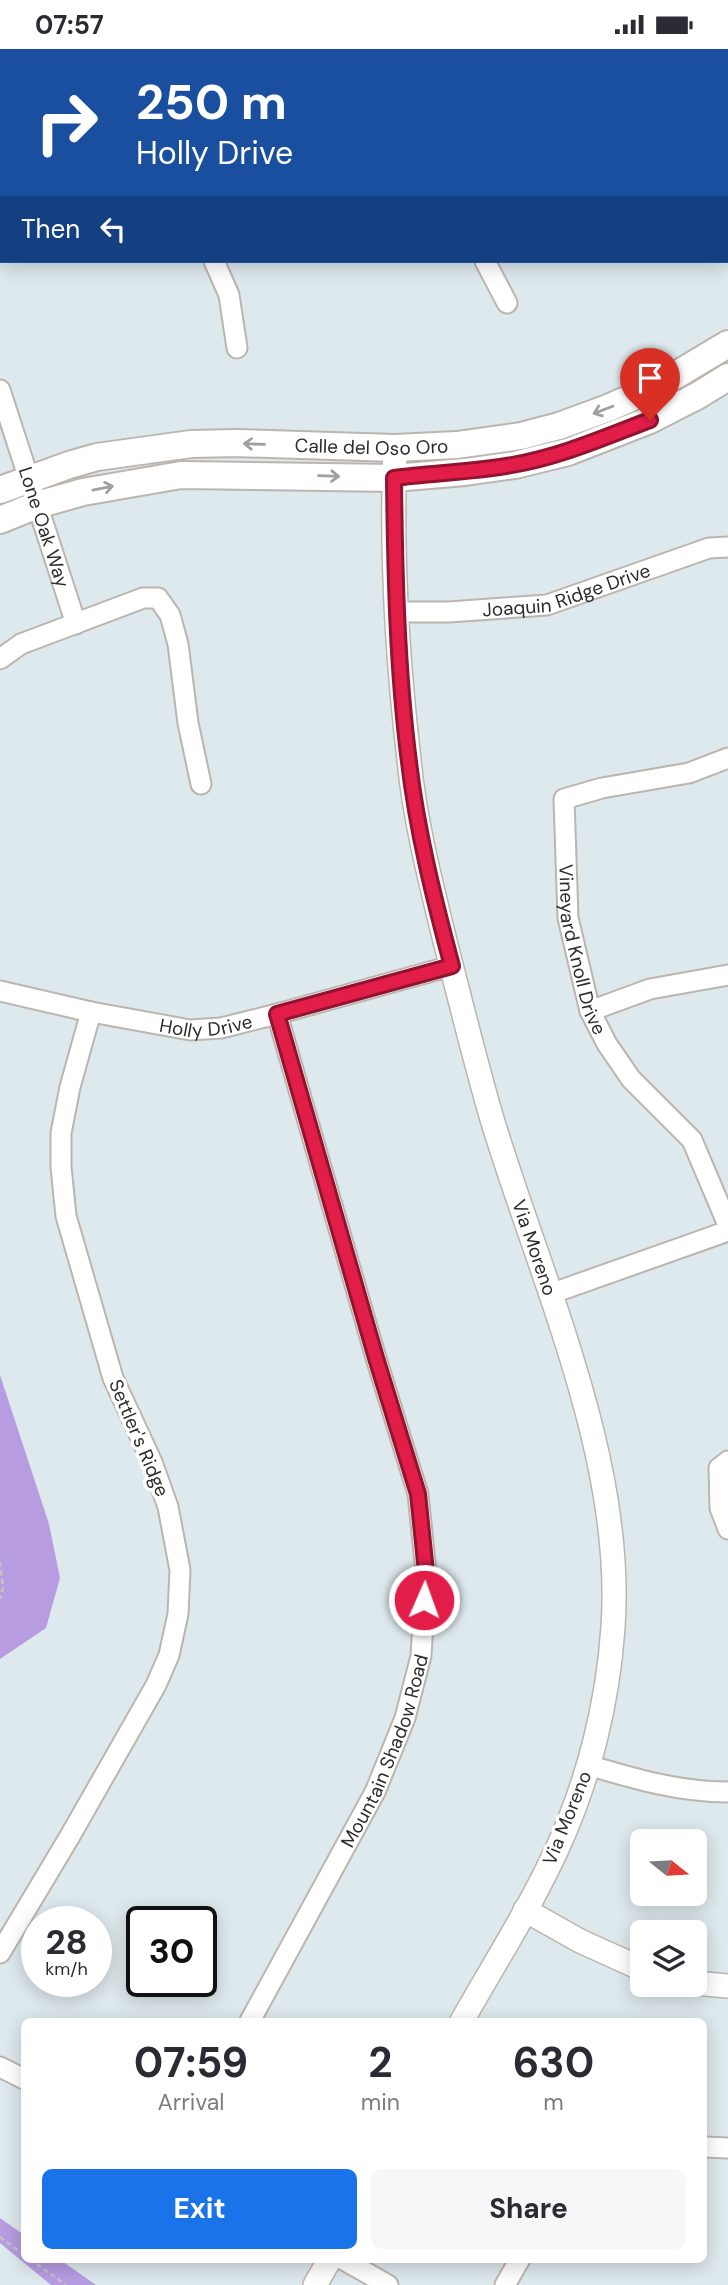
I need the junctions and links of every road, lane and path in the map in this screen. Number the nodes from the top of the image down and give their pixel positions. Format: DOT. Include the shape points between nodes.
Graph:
graph roads {
  1 [pos="215,263"];
  2 [pos="486,263"];
  3 [pos="507,303"];
  4 [pos="728,344"];
  5 [pos="237,348"];
  6 [pos="728,377"];
  7 [pos="0,390"];
  8 [pos="395,448"];
  9 [pos="394,478"];
  10 [pos="29,479"];
  11 [pos="0,490"];
  12 [pos="37,505"];
  13 [pos="0,520"];
  14 [pos="728,547"];
  15 [pos="397,612"];
  16 [pos="76,624"];
  17 [pos="0,659"];
  18 [pos="728,758"];
  19 [pos="201,784"];
  20 [pos="452,966"];
  21 [pos="728,975"];
  22 [pos="0,991"];
  23 [pos="590,1011"];
  24 [pos="91,1012"];
  25 [pos="277,1014"];
  26 [pos="728,1225"];
  27 [pos="728,1231"];
  28 [pos="550,1294"];
  29 [pos="728,1461"];
  30 [pos="728,1529"];
  31 [pos="0,1562"];
  32 [pos="0,1599"];
  33 [pos="588,1765"];
  34 [pos="728,1792"];
  35 [pos="525,1910"];
  36 [pos="0,1953"];
  37 [pos="630,1964"];
  38 [pos="707,1984"];
  39 [pos="728,1986"];
  40 [pos="252,2018"];
  41 [pos="464,2018"];
  42 [pos="0,2067"];
  43 [pos="21,2078"];
  44 [pos="707,2147"];
  45 [pos="728,2148"];
  46 [pos="0,2237"];
  47 [pos="21,2253"];
  48 [pos="36,2263"];
  49 [pos="328,2263"];
  50 [pos="349,2263"];
  51 [pos="518,2263"];
  52 [pos="66,2285"];
  53 [pos="314,2285"];
  54 [pos="388,2285"];
  55 [pos="505,2285"];
  1 -- 5 [label="street" via="229,295"];
  2 -- 3 [label="street"];
  4 -- 8 [label="main road, Calle del Oso Oro, one-way" via="656,387 559,426 501,439"];
  6 -- 9 [label="main road, Calle del Oso Oro" via="650,420 568,452 515,465"];
  7 -- 10 [label="street, Lone Oak Way"];
  8 -- 9 [label="street, Via Moreno"];
  8 -- 10 [label="main road, Calle del Oso Oro, one-way" via="191,444 97,457"];
  12 -- 9 [label="main road, Calle del Oso Oro, one-way" via="181,475"];
  9 -- 15 [label="street, Via Moreno"];
  10 -- 11 [label="main road, Calle del Oso Oro"];
  10 -- 12 [label="street, Lone Oak Way"];
  12 -- 13 [label="main road, Calle del Oso Oro"];
  12 -- 16 [label="street, Lone Oak Way"];
  14 -- 15 [label="street, Joaquin Ridge Drive" via="709,548 547,605"];
  15 -- 20 [label="street, Via Moreno" via="409,762 431,884"];
  16 -- 17 [label="street" via="21,644"];
  16 -- 19 [label="street" via="143,598 158,599 170,615 178,644"];
  18 -- 23 [label="street, Vineyard Knoll Drive" via="689,773 564,799 568,918"];
  20 -- 25 [label="street, Holly Drive"];
  20 -- 28 [label="street, Via Moreno" via="474,1059"];
  21 -- 23 [label="street" via="650,989"];
  22 -- 24 [label="street, Holly Drive"];
  23 -- 26 [label="street, Vineyard Knoll Drive" via="631,1079 692,1140"];
  24 -- 25 [label="street, Holly Drive" via="190,1030 221,1028"];
  24 -- 36 [label="street, Settler's Ridge" via="61,1133 66,1216 113,1378 168,1507 180,1570 178,1614 169,1655 156,1685"];
  25 -- 40 [label="street, Mountain Shadow Road" via="418,1494 426,1572 421,1655 405,1718 375,1792"];
  27 -- 28 [label="street"];
  28 -- 33 [label="street, Via Moreno" via="588,1416 605,1493 612,1559 614,1625 609,1668"];
  29 -- 30 [label="street" via="719,1468 720,1508"];
  31 -- 32 [label="path" via="4,1588"];
  33 -- 34 [label="street" via="680,1790"];
  33 -- 35 [label="street, Via Moreno" via="557,1850"];
  35 -- 37 [label="street"];
  35 -- 41 [label="street, Via Moreno"];
  38 -- 39 [label="street"];
  42 -- 43 [label="street"];
  44 -- 45 [label="street"];
  46 -- 47 [label="path"];
  48 -- 52 [label="path"];
  49 -- 53 [label="street"];
  50 -- 54 [label="street"];
  51 -- 55 [label="street"];
}
